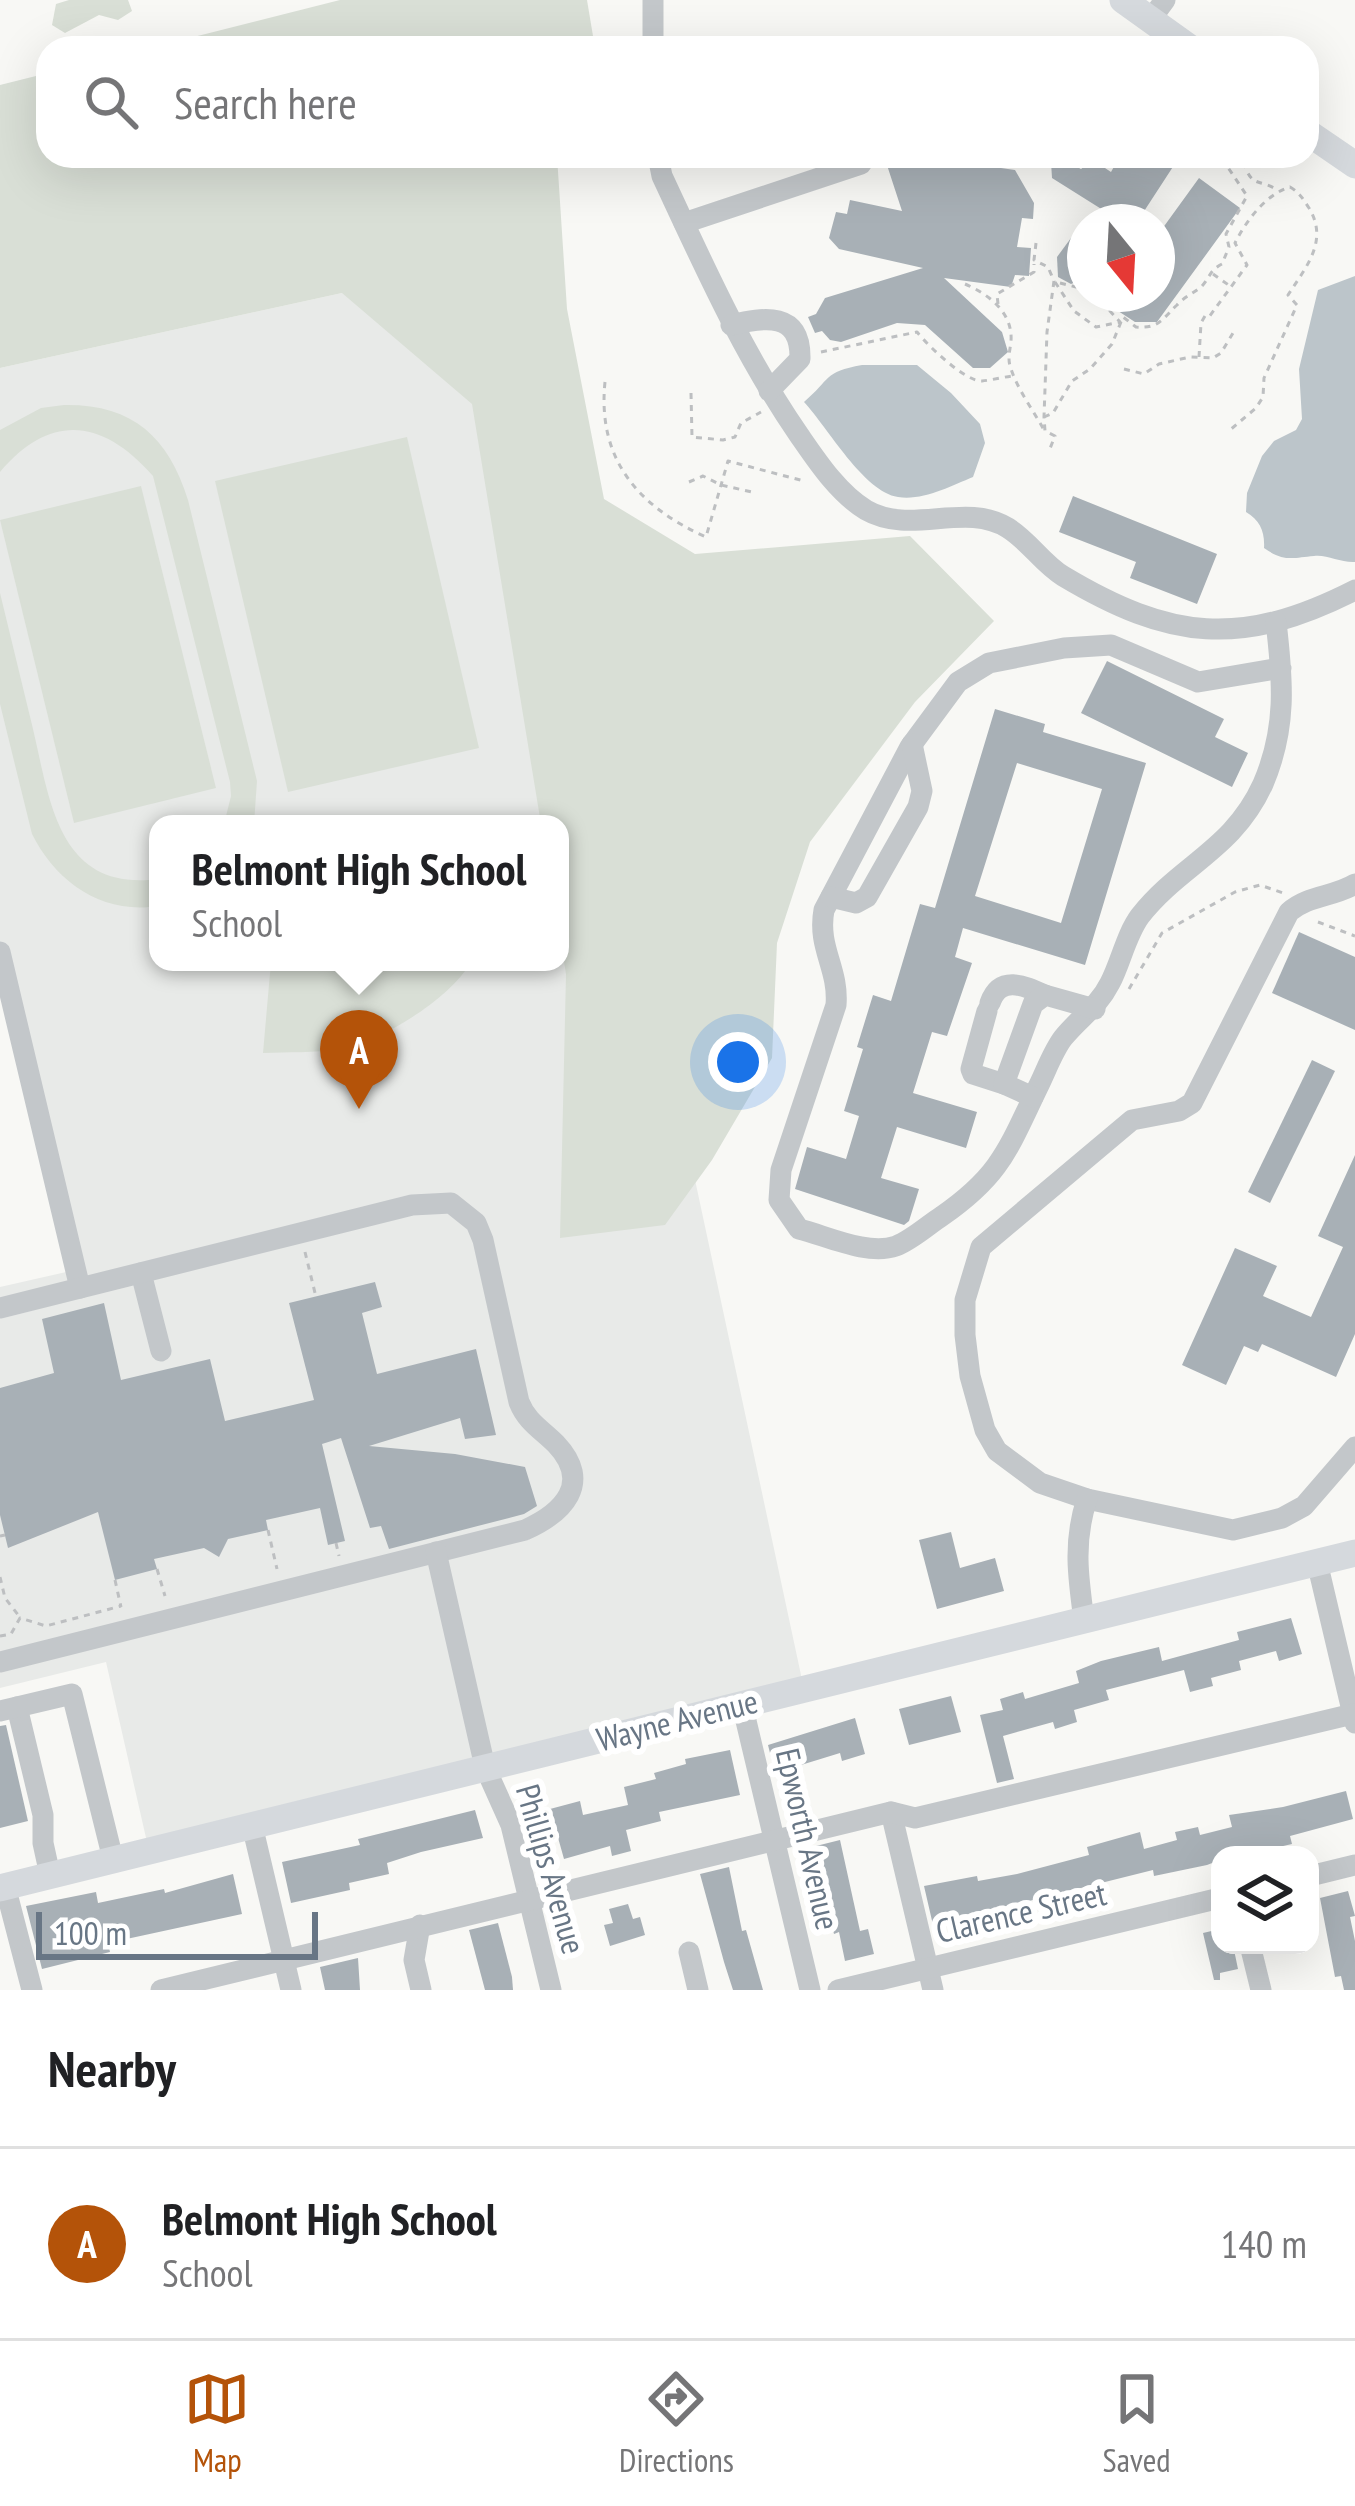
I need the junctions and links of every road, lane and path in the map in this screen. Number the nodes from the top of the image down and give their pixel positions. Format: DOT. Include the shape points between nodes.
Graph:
graph roads {
  1 [pos="653,0"];
  2 [pos="1124,0"];
  3 [pos="1158,10"];
  4 [pos="653,36"];
  5 [pos="1180,36"];
  6 [pos="1319,140"];
  7 [pos="1355,165"];
  8 [pos="663,168"];
  9 [pos="849,168"];
  10 [pos="1228,168"];
  11 [pos="1246,168"];
  12 [pos="1278,191"];
  13 [pos="684,223"];
  14 [pos="1036,243"];
  15 [pos="1034,260"];
  16 [pos="1210,272"];
  17 [pos="1056,282"];
  18 [pos="965,284"];
  19 [pos="1067,285"];
  20 [pos="1231,287"];
  21 [pos="998,306"];
  22 [pos="1111,312"];
  23 [pos="1120,322"];
  24 [pos="731,325"];
  25 [pos="1236,328"];
  26 [pos="808,350"];
  27 [pos="1199,357"];
  28 [pos="1124,369"];
  29 [pos="1013,376"];
  30 [pos="605,382"];
  31 [pos="691,393"];
  32 [pos="773,398"];
  33 [pos="1044,417"];
  34 [pos="1230,430"];
  35 [pos="1045,431"];
  36 [pos="1049,452"];
  37 [pos="689,482"];
  38 [pos="835,482"];
  39 [pos="721,485"];
  40 [pos="756,493"];
  41 [pos="1355,590"];
  42 [pos="1276,622"];
  43 [pos="1281,668"];
  44 [pos="912,744"];
  45 [pos="1355,884"];
  46 [pos="831,897"];
  47 [pos="1299,903"];
  48 [pos="1355,936"];
  49 [pos="0,952"];
  50 [pos="1111,981"];
  51 [pos="1045,995"];
  52 [pos="6,1002"];
  53 [pos="1095,1010"];
  54 [pos="1004,1084"];
  55 [pos="1034,1097"];
  56 [pos="301,1233"];
  57 [pos="141,1273"];
  58 [pos="80,1288"];
  59 [pos="316,1297"];
  60 [pos="0,1308"];
  61 [pos="161,1352"];
  62 [pos="1355,1447"];
  63 [pos="1087,1499"];
  64 [pos="268,1530"];
  65 [pos="436,1552"];
  66 [pos="1355,1553"];
  67 [pos="1317,1562"];
  68 [pos="157,1569"];
  69 [pos="0,1577"];
  70 [pos="115,1580"];
  71 [pos="282,1591"];
  72 [pos="121,1606"];
  73 [pos="20,1618"];
  74 [pos="172,1619"];
  75 [pos="1084,1620"];
  76 [pos="127,1631"];
  77 [pos="0,1636"];
  78 [pos="0,1662"];
  79 [pos="742,1704"];
  80 [pos="8,1709"];
  81 [pos="1354,1719"];
  82 [pos="485,1767"];
  83 [pos="891,1812"];
  84 [pos="252,1825"];
  85 [pos="775,1841"];
  86 [pos="113,1859"];
  87 [pos="1355,1864"];
  88 [pos="1319,1874"];
  89 [pos="50,1875"];
  90 [pos="3,1887"];
  91 [pos="529,1898"];
  92 [pos="1211,1901"];
  93 [pos="420,1925"];
  94 [pos="689,1952"];
  95 [pos="1252,1954"];
  96 [pos="283,1959"];
  97 [pos="930,1979"];
  98 [pos="32,1990"];
  99 [pos="163,1990"];
  100 [pos="291,1990"];
  101 [pos="421,1990"];
  102 [pos="551,1990"];
  103 [pos="698,1990"];
  104 [pos="810,1990"];
  105 [pos="838,1990"];
  106 [pos="1261,1990"];
  1 -- 4 [label="street"];
  2 -- 3 [label="main road"];
  3 -- 5 [label="main road"];
  6 -- 7 [label="main road"];
  8 -- 13 [label="street"];
  9 -- 13 [label="street"];
  10 -- 16 [label="path" via="1247,196 1226,234 1228,253"];
  11 -- 12 [label="path" via="1257,185"];
  12 -- 20 [label="path" via="1247,218 1235,243 1247,265"];
  12 -- 34 [label="path" via="1298,190 1316,219 1314,257 1288,295 1297,305 1263,397"];
  13 -- 24 [label="street"];
  14 -- 15 [label="path"];
  15 -- 17 [label="path"];
  15 -- 21 [label="path" via="1034,272 997,294"];
  16 -- 20 [label="path"];
  16 -- 23 [label="path" via="1160,324"];
  17 -- 19 [label="path"];
  17 -- 23 [label="path" via="1086,322"];
  17 -- 33 [label="path"];
  18 -- 21 [label="path"];
  20 -- 27 [label="path" via="1201,323"];
  21 -- 29 [label="path" via="1010,327"];
  22 -- 23 [label="path"];
  23 -- 33 [label="path" via="1112,344"];
  24 -- 32 [label="street"];
  24 -- 32 [label="street" via="765,317 798,337 800,359"];
  25 -- 27 [label="path" via="1221,353"];
  26 -- 29 [label="path" via="917,332 963,376"];
  27 -- 28 [label="path" via="1144,374"];
  29 -- 35 [label="path"];
  30 -- 39 [label="path" via="603,409 617,461 643,499 706,537"];
  31 -- 32 [label="path" via="692,437 700,440 735,437"];
  32 -- 38 [label="street"];
  33 -- 35 [label="path"];
  35 -- 36 [label="path" via="1055,436"];
  37 -- 39 [label="path" via="703,476"];
  38 -- 39 [label="path" via="728,461"];
  38 -- 42 [label="street" via="866,510 898,521 997,522 1058,573 1140,617 1187,630"];
  39 -- 40 [label="path"];
  41 -- 42 [label="street"];
  42 -- 43 [label="street"];
  43 -- 44 [label="street" via="1198,682 1111,645 1029,654 989,663 958,682"];
  43 -- 50 [label="street" via="1275,749 1242,822 1138,920"];
  44 -- 46 [label="street"];
  44 -- 46 [label="street" via="922,791 917,807 867,897"];
  45 -- 47 [label="street"];
  46 -- 55 [label="street" via="820,932 838,986 836,1005 781,1170 779,1200 799,1229 878,1249 899,1245 987,1182"];
  47 -- 48 [label="path" via="1318,922"];
  47 -- 50 [label="path" via="1260,885 1235,892 1162,933 1132,989"];
  47 -- 63 [label="street" via="1198,1097 1179,1111 1132,1120 988,1239 971,1273 965,1335 986,1430 1012,1465"];
  49 -- 52 [label="street"];
  50 -- 53 [label="street"];
  51 -- 53 [label="street"];
  51 -- 54 [label="street" via="1033,1004"];
  51 -- 54 [label="street" via="1004,984 994,991 971,1069"];
  52 -- 58 [label="street"];
  53 -- 55 [label="street" via="1062,1039"];
  54 -- 55 [label="street"];
  56 -- 57 [label="street"];
  56 -- 59 [label="path"];
  56 -- 65 [label="street" via="434,1202 451,1203 476,1223 519,1402 568,1459 572,1489 549,1520"];
  57 -- 58 [label="street"];
  57 -- 61 [label="street"];
  58 -- 60 [label="street"];
  62 -- 63 [label="street" via="1304,1506 1254,1527 1210,1528"];
  63 -- 75 [label="street" via="1076,1563"];
  64 -- 71 [label="path"];
  65 -- 71 [label="street"];
  65 -- 82 [label="street, Phillips Avenue"];
  66 -- 67 [label="main road, Wayne Avenue"];
  67 -- 75 [label="main road, Wayne Avenue"];
  67 -- 81 [label="street"];
  68 -- 74 [label="path"];
  69 -- 73 [label="path"];
  70 -- 72 [label="path"];
  71 -- 74 [label="street"];
  72 -- 73 [label="path" via="46,1625"];
  72 -- 76 [label="path"];
  73 -- 77 [label="path"];
  74 -- 76 [label="street"];
  75 -- 79 [label="main road, Wayne Avenue"];
  76 -- 78 [label="street"];
  79 -- 82 [label="main road, Wayne Avenue"];
  79 -- 85 [label="street, Epworth Avenue"];
  80 -- 86 [label="street" via="72,1694"];
  80 -- 89 [label="street" via="41,1804"];
  81 -- 83 [label="street" via="915,1818"];
  82 -- 84 [label="main road, Wayne Avenue"];
  82 -- 91 [label="street, Phillips Avenue" via="511,1825"];
  83 -- 85 [label="street"];
  83 -- 97 [label="street"];
  84 -- 86 [label="main road, Wayne Avenue"];
  84 -- 96 [label="street"];
  85 -- 91 [label="street"];
  85 -- 104 [label="street, Epworth Avenue"];
  86 -- 89 [label="main road, Wayne Avenue"];
  87 -- 88 [label="street"];
  89 -- 90 [label="main road, Wayne Avenue"];
  90 -- 98 [label="street"];
  91 -- 93 [label="street"];
  91 -- 102 [label="street, Phillips Avenue"];
  92 -- 97 [label="street, Clarence Street"];
  93 -- 96 [label="street"];
  93 -- 101 [label="street" via="414,1960"];
  94 -- 103 [label="street"];
  95 -- 106 [label="street"];
  96 -- 99 [label="street"];
  96 -- 100 [label="street"];
  97 -- 105 [label="street, Clarence Street"];
}
